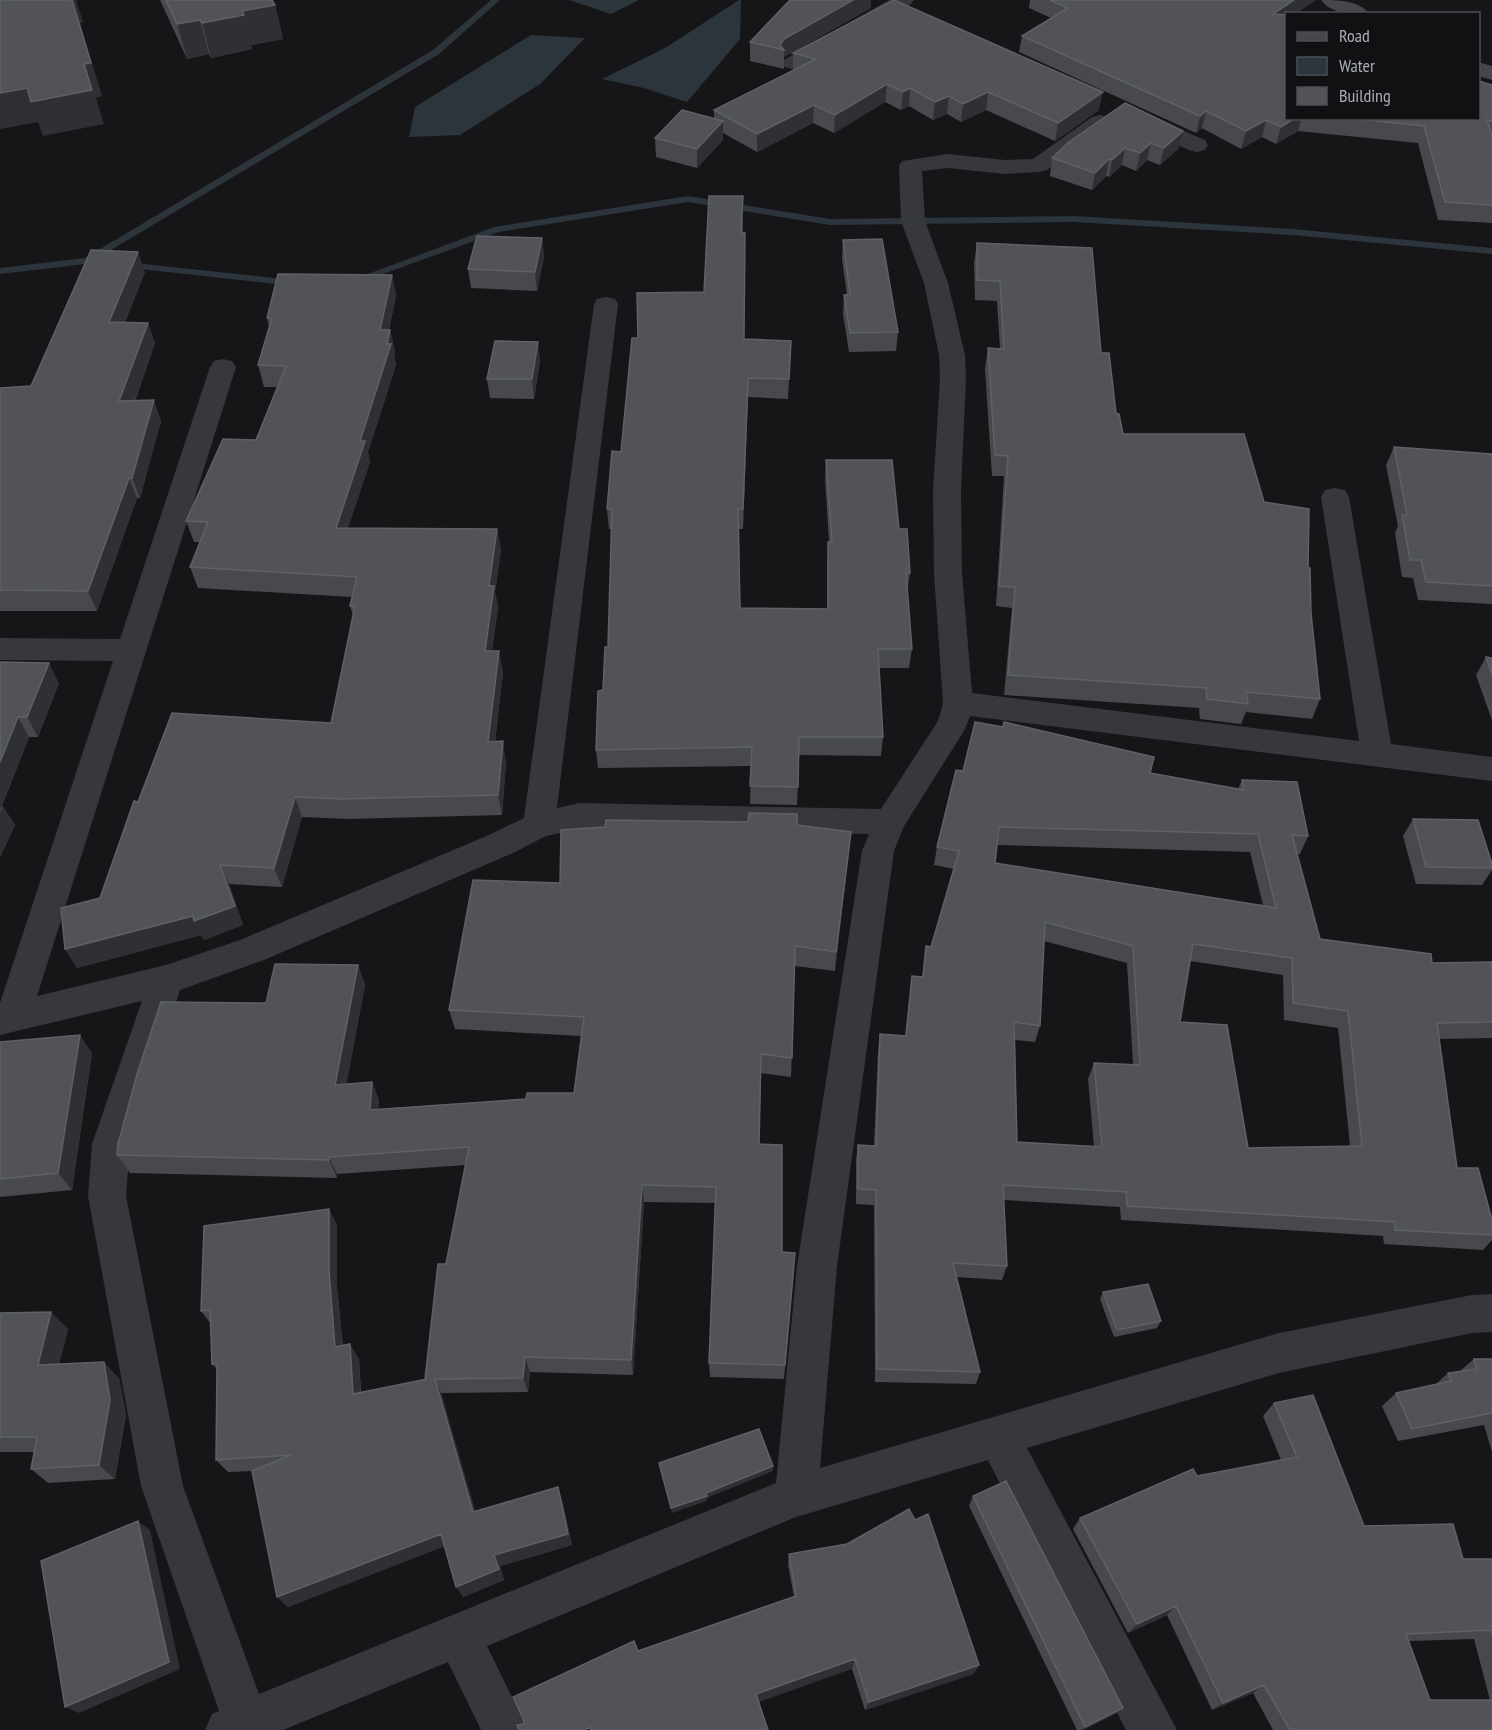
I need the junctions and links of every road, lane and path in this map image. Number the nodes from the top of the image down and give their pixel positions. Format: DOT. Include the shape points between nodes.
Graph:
graph roads {
  1 [pos="1331,0"];
  2 [pos="905,6"];
  3 [pos="1356,12"];
  4 [pos="792,63"];
  5 [pos="1197,146"];
  6 [pos="606,304"];
  7 [pos="223,367"];
  8 [pos="1335,497"];
  9 [pos="0,649"];
  10 [pos="131,650"];
  11 [pos="958,703"];
  12 [pos="1377,754"];
  13 [pos="1492,769"];
  14 [pos="890,822"];
  15 [pos="539,825"];
  16 [pos="166,980"];
  17 [pos="7,1018"];
  18 [pos="1492,1313"];
  19 [pos="998,1436"];
  20 [pos="796,1496"];
  21 [pos="458,1635"];
  22 [pos="237,1726"];
  23 [pos="505,1730"];
  24 [pos="1154,1730"];
  1 -- 3 [label="main road"];
  2 -- 4 [label="street"];
  5 -- 11 [label="street" via="1119,109 1039,165 1005,167 948,162 910,166 913,221 936,283 952,355 948,573"];
  6 -- 15 [label="street"];
  7 -- 10 [label="street"];
  8 -- 12 [label="street"];
  9 -- 10 [label="street"];
  10 -- 17 [label="street"];
  11 -- 12 [label="street"];
  11 -- 14 [label="street" via="953,723"];
  12 -- 13 [label="street"];
  14 -- 15 [label="street" via="579,816"];
  14 -- 20 [label="street" via="879,851 817,1266"];
  15 -- 16 [label="street" via="252,950"];
  16 -- 17 [label="street"];
  16 -- 22 [label="street" via="111,1144 107,1196 162,1486"];
  18 -- 19 [label="street" via="1279,1353"];
  19 -- 20 [label="street"];
  19 -- 24 [label="street"];
  20 -- 21 [label="street"];
  21 -- 22 [label="street"];
  21 -- 23 [label="street"];
}
